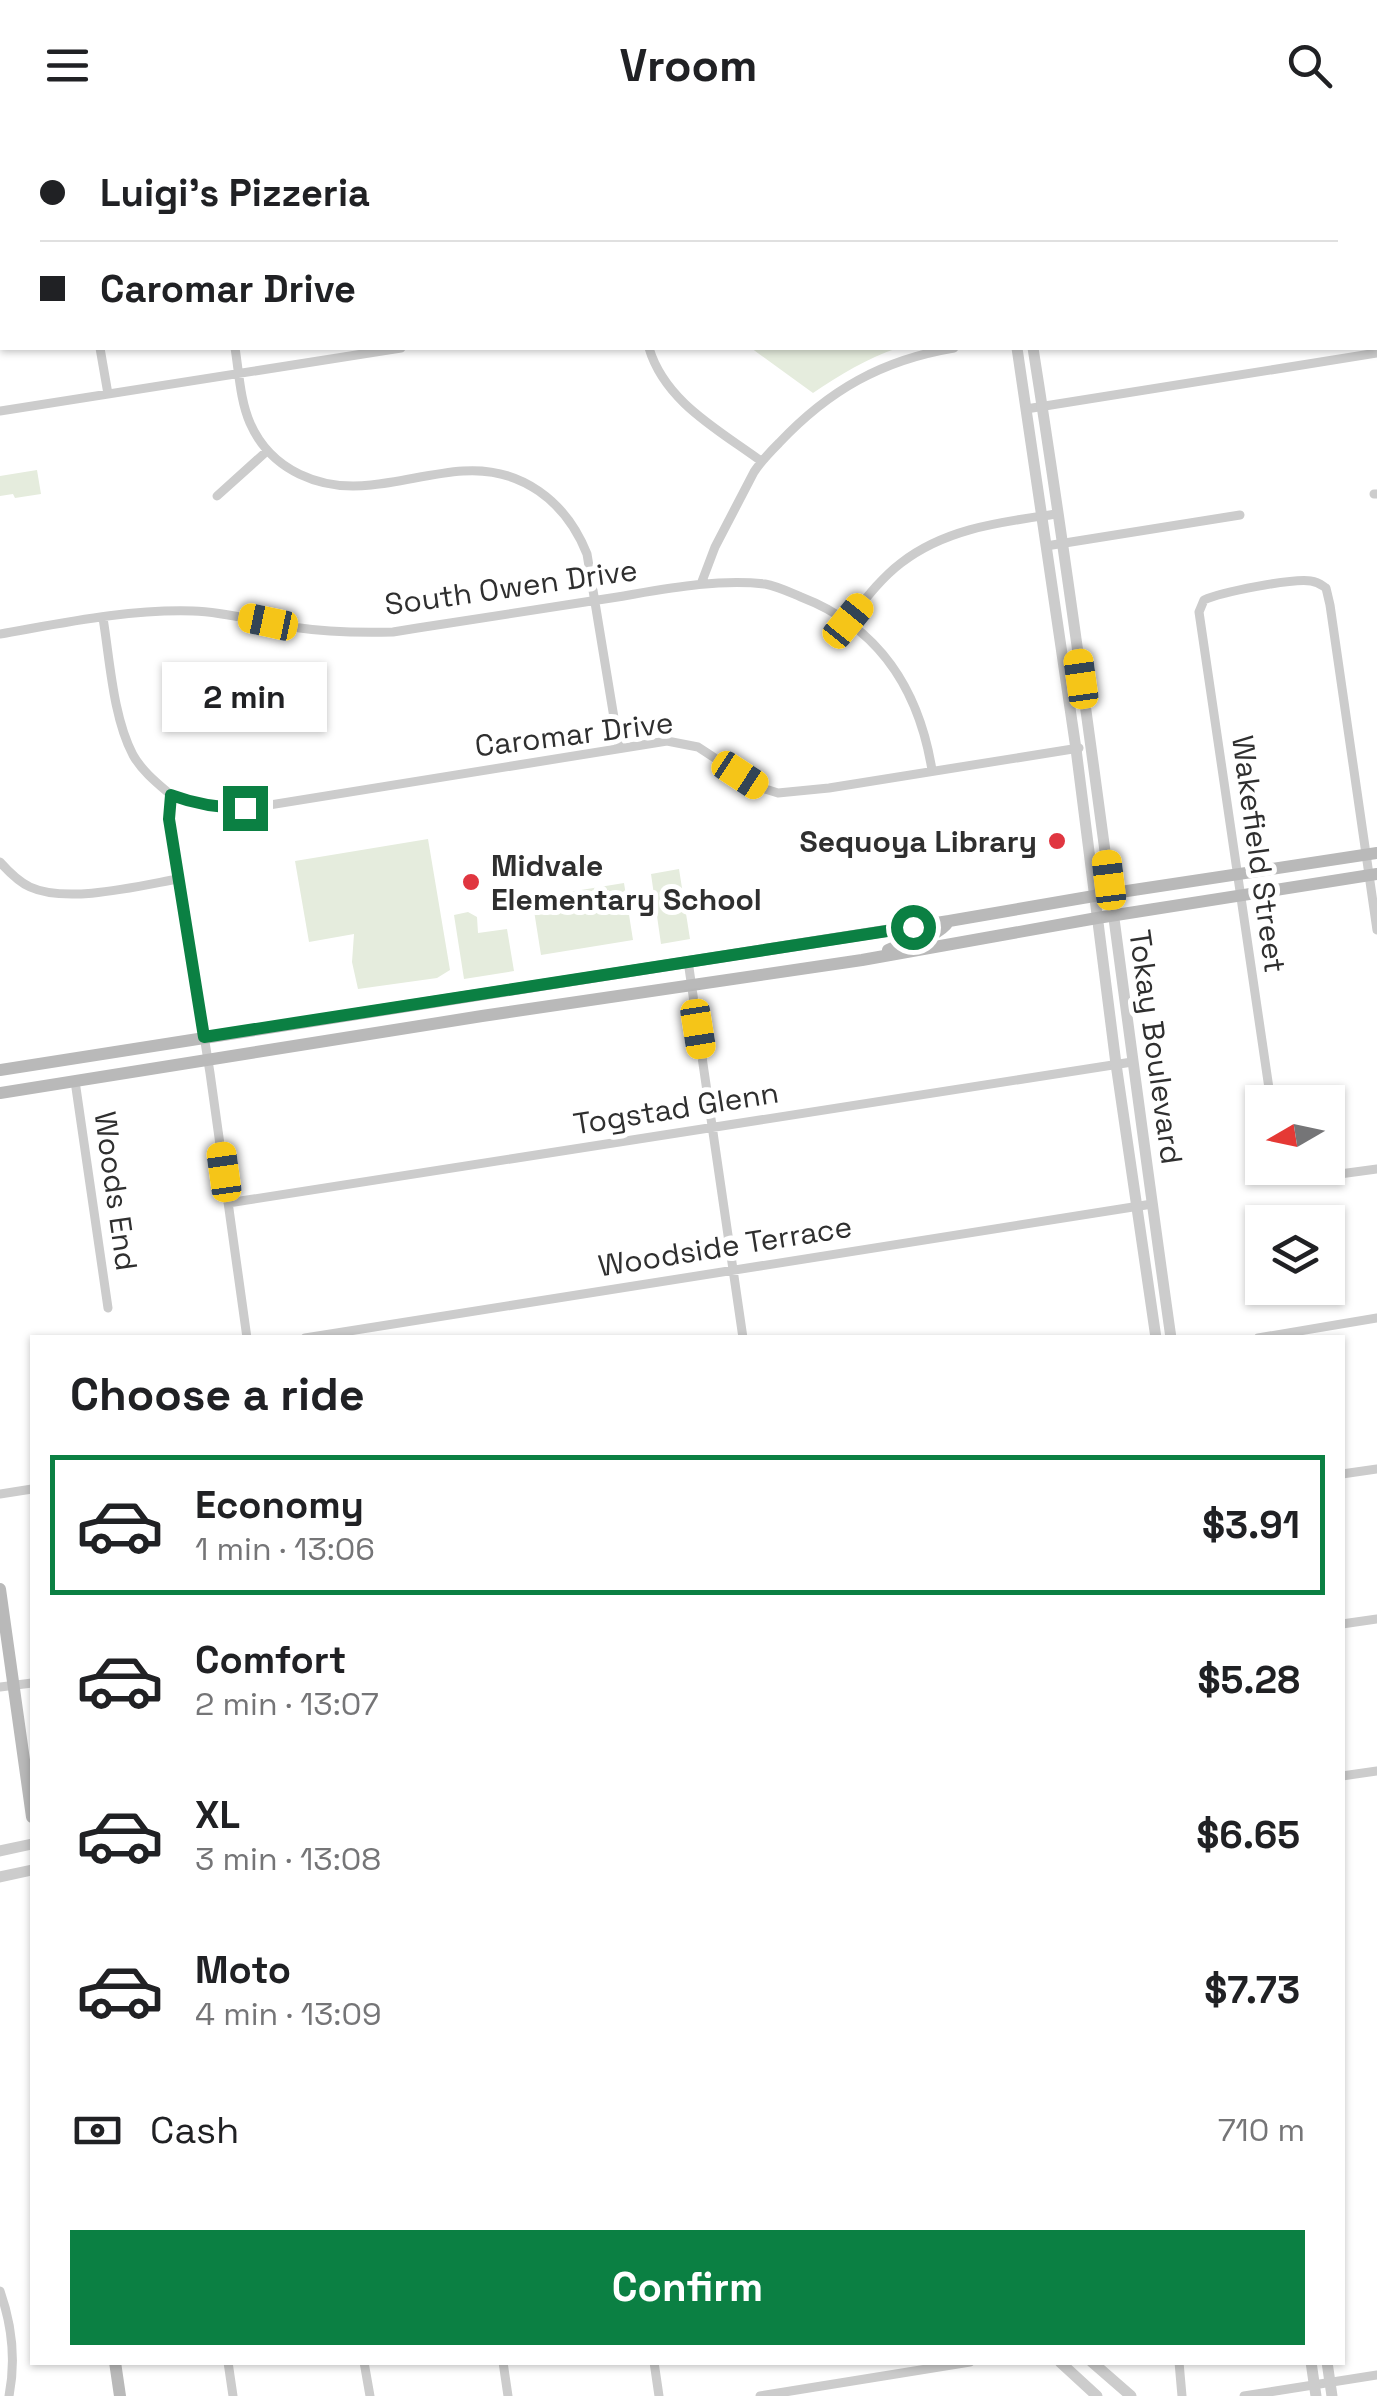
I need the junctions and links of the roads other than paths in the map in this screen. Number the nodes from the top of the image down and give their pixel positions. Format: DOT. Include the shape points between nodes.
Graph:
graph roads {
  1 [pos="100,350"];
  2 [pos="235,350"];
  3 [pos="373,350"];
  4 [pos="650,350"];
  5 [pos="945,350"];
  6 [pos="1018,350"];
  7 [pos="1032,350"];
  8 [pos="1377,353"];
  9 [pos="239,373"];
  10 [pos="108,394"];
  11 [pos="1042,406"];
  12 [pos="1026,409"];
  13 [pos="0,411"];
  14 [pos="267,451"];
  15 [pos="761,461"];
  16 [pos="217,496"];
  17 [pos="1056,514"];
  18 [pos="1240,515"];
  19 [pos="1041,516"];
  20 [pos="1061,544"];
  21 [pos="1046,546"];
  22 [pos="701,584"];
  23 [pos="595,601"];
  24 [pos="103,618"];
  25 [pos="848,621"];
  26 [pos="0,634"];
  27 [pos="1091,747"];
  28 [pos="619,748"];
  29 [pos="1076,748"];
  30 [pos="932,770"];
  31 [pos="171,795"];
  32 [pos="1371,854"];
  33 [pos="0,862"];
  34 [pos="1236,875"];
  35 [pos="1373,875"];
  36 [pos="178,879"];
  37 [pos="1110,894"];
  38 [pos="1094,896"];
  39 [pos="1240,896"];
  40 [pos="1113,916"];
  41 [pos="1097,918"];
  42 [pos="948,921"];
  43 [pos="1377,930"];
  44 [pos="862,960"];
  45 [pos="688,961"];
  46 [pos="691,984"];
  47 [pos="204,1037"];
  48 [pos="207,1059"];
  49 [pos="1132,1062"];
  50 [pos="1116,1064"];
  51 [pos="0,1070"];
  52 [pos="75,1081"];
  53 [pos="1268,1085"];
  54 [pos="0,1093"];
  55 [pos="712,1128"];
  56 [pos="1377,1169"];
  57 [pos="1345,1173"];
  58 [pos="228,1204"];
  59 [pos="1152,1204"];
  60 [pos="1137,1206"];
  61 [pos="732,1270"];
  62 [pos="108,1308"];
  63 [pos="1377,1318"];
  64 [pos="247,1335"];
  65 [pos="324,1335"];
  66 [pos="743,1335"];
  67 [pos="1156,1335"];
  68 [pos="1172,1335"];
  69 [pos="1276,1335"];
  70 [pos="1377,1469"];
  71 [pos="1345,1474"];
  72 [pos="30,1489"];
  73 [pos="0,1494"];
  74 [pos="0,1589"];
  75 [pos="1377,1619"];
  76 [pos="1345,1624"];
  77 [pos="7,1686"];
  78 [pos="1377,1771"];
  79 [pos="1345,1776"];
  80 [pos="30,1807"];
  81 [pos="30,1844"];
  82 [pos="0,1851"];
  83 [pos="30,1870"];
  84 [pos="0,1877"];
  85 [pos="0,2291"];
  86 [pos="115,2365"];
  87 [pos="228,2365"];
  88 [pos="365,2365"];
  89 [pos="503,2365"];
  90 [pos="654,2365"];
  91 [pos="886,2365"];
  92 [pos="952,2365"];
  93 [pos="1063,2365"];
  94 [pos="1095,2365"];
  95 [pos="1180,2365"];
  96 [pos="1311,2365"];
  97 [pos="890,2375"];
  98 [pos="1377,2375"];
  99 [pos="1331,2389"];
  100 [pos="1315,2391"];
  101 [pos="9,2396"];
  102 [pos="120,2396"];
  103 [pos="233,2396"];
  104 [pos="370,2396"];
  105 [pos="508,2396"];
  106 [pos="659,2396"];
  107 [pos="760,2396"];
  108 [pos="1098,2396"];
  109 [pos="1130,2396"];
  110 [pos="1182,2396"];
  111 [pos="1244,2396"];
  1 -- 10 [label="street"];
  2 -- 9 [label="street"];
  3 -- 9 [label="street"];
  4 -- 15 [label="street" via="686,406"];
  5 -- 15 [label="street" via="898,361 852,383 813,409"];
  6 -- 12 [label="street, Tokay Boulevard"];
  7 -- 11 [label="street, Tokay Boulevard"];
  8 -- 11 [label="street"];
  9 -- 10 [label="street"];
  9 -- 14 [label="street" via="250,423"];
  10 -- 13 [label="street"];
  11 -- 12 [label="street"];
  11 -- 17 [label="street, Tokay Boulevard"];
  12 -- 19 [label="street, Tokay Boulevard"];
  14 -- 16 [label="street"];
  14 -- 23 [label="street" via="292,472 334,484 370,486 460,470 522,480 550,497 580,536"];
  15 -- 22 [label="street"];
  17 -- 19 [label="street"];
  17 -- 20 [label="street, Tokay Boulevard"];
  18 -- 20 [label="street"];
  19 -- 21 [label="street, Tokay Boulevard"];
  19 -- 25 [label="street" via="966,530 922,549 882,580"];
  20 -- 21 [label="street"];
  20 -- 27 [label="street, Tokay Boulevard"];
  21 -- 29 [label="street, Tokay Boulevard"];
  22 -- 23 [label="street, South Owen Drive"];
  22 -- 25 [label="street, South Owen Drive" via="765,584"];
  23 -- 24 [label="street, South Owen Drive" via="384,632 291,627 196,611"];
  23 -- 28 [label="street"];
  24 -- 26 [label="street, South Owen Drive"];
  24 -- 31 [label="street" via="126,738 143,769"];
  25 -- 30 [label="street, South Owen Drive" via="888,660 910,694"];
  27 -- 29 [label="street, Caromar Drive"];
  27 -- 37 [label="street, Tokay Boulevard"];
  28 -- 30 [label="street, Caromar Drive" via="667,741 698,746 778,793"];
  28 -- 31 [label="street, Caromar Drive" via="245,808"];
  29 -- 30 [label="street, Caromar Drive"];
  29 -- 38 [label="street, Tokay Boulevard"];
  31 -- 36 [label="street"];
  32 -- 34 [label="main road"];
  32 -- 34 [label="street, Wakefield Street" via="1326,590 1315,581 1217,594 1204,600 1200,612"];
  32 -- 35 [label="street"];
  33 -- 36 [label="street" via="29,887 58,894"];
  34 -- 37 [label="main road"];
  34 -- 39 [label="street, Wakefield Street"];
  35 -- 39 [label="main road"];
  35 -- 43 [label="street"];
  36 -- 47 [label="street"];
  37 -- 38 [label="main road"];
  37 -- 40 [label="street, Tokay Boulevard"];
  38 -- 41 [label="street, Tokay Boulevard"];
  38 -- 42 [label="main road"];
  39 -- 40 [label="main road"];
  39 -- 53 [label="street, Wakefield Street"];
  40 -- 41 [label="main road"];
  40 -- 49 [label="street, Tokay Boulevard"];
  41 -- 44 [label="main road"];
  41 -- 50 [label="street, Tokay Boulevard"];
  42 -- 44 [label="main road" via="936,933"];
  42 -- 45 [label="main road"];
  44 -- 46 [label="main road"];
  45 -- 46 [label="street"];
  45 -- 47 [label="main road"];
  46 -- 48 [label="main road"];
  46 -- 55 [label="street"];
  47 -- 48 [label="street"];
  47 -- 51 [label="main road"];
  48 -- 52 [label="main road"];
  48 -- 58 [label="street"];
  49 -- 50 [label="street, Togstad Glenn"];
  49 -- 59 [label="street, Tokay Boulevard"];
  50 -- 55 [label="street, Togstad Glenn"];
  50 -- 60 [label="street, Tokay Boulevard"];
  52 -- 54 [label="main road"];
  52 -- 62 [label="street, Woods End"];
  55 -- 58 [label="street, Togstad Glenn"];
  55 -- 61 [label="street"];
  56 -- 57 [label="street"];
  58 -- 64 [label="street"];
  59 -- 60 [label="street, Woodside Terrace"];
  59 -- 68 [label="street, Tokay Boulevard"];
  60 -- 61 [label="street, Woodside Terrace"];
  60 -- 67 [label="street, Tokay Boulevard"];
  61 -- 65 [label="street, Woodside Terrace"];
  61 -- 66 [label="street"];
  63 -- 69 [label="street"];
  70 -- 71 [label="street"];
  72 -- 73 [label="street"];
  74 -- 77 [label="main road"];
  75 -- 76 [label="street"];
  77 -- 80 [label="main road"];
  78 -- 79 [label="street"];
  81 -- 82 [label="street"];
  83 -- 84 [label="street"];
  85 -- 101 [label="street" via="12,2344"];
  86 -- 102 [label="main road"];
  87 -- 103 [label="street"];
  88 -- 104 [label="street"];
  89 -- 105 [label="street"];
  90 -- 106 [label="street"];
  91 -- 97 [label="street"];
  92 -- 97 [label="street"];
  93 -- 108 [label="street"];
  94 -- 109 [label="street"];
  95 -- 110 [label="street"];
  96 -- 100 [label="street"];
  97 -- 107 [label="street"];
  98 -- 99 [label="street"];
  99 -- 100 [label="street"];
  100 -- 111 [label="street"];
}
